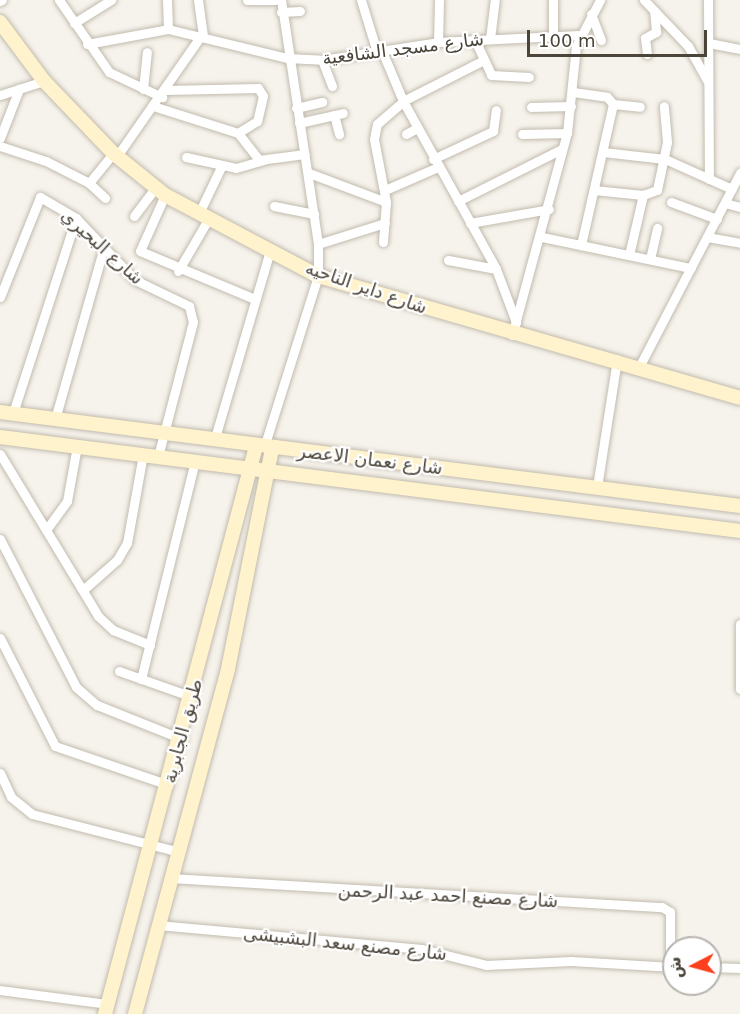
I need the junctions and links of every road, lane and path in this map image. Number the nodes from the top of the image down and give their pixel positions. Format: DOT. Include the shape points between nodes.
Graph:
graph roads {
  1 [pos="59,0"];
  2 [pos="111,0"];
  3 [pos="167,0"];
  4 [pos="198,0"];
  5 [pos="247,0"];
  6 [pos="275,0"];
  7 [pos="281,0"];
  8 [pos="362,0"];
  9 [pos="440,0"];
  10 [pos="495,0"];
  11 [pos="553,0"];
  12 [pos="600,0"];
  13 [pos="644,0"];
  14 [pos="708,0"];
  15 [pos="300,11"];
  16 [pos="654,11"];
  17 [pos="281,12"];
  18 [pos="591,14"];
  19 [pos="0,22"];
  20 [pos="74,23"];
  21 [pos="168,29"];
  22 [pos="579,35"];
  23 [pos="553,36"];
  24 [pos="202,37"];
  25 [pos="490,39"];
  26 [pos="475,40"];
  27 [pos="601,40"];
  28 [pos="438,42"];
  29 [pos="709,43"];
  30 [pos="87,44"];
  31 [pos="740,49"];
  32 [pos="379,51"];
  33 [pos="147,52"];
  34 [pos="647,54"];
  35 [pos="287,57"];
  36 [pos="322,60"];
  37 [pos="482,61"];
  38 [pos="529,77"];
  39 [pos="44,81"];
  40 [pos="332,86"];
  41 [pos="710,86"];
  42 [pos="19,89"];
  43 [pos="143,89"];
  44 [pos="573,92"];
  45 [pos="164,93"];
  46 [pos="0,95"];
  47 [pos="403,101"];
  48 [pos="322,102"];
  49 [pos="613,104"];
  50 [pos="571,106"];
  51 [pos="640,106"];
  52 [pos="664,106"];
  53 [pos="156,107"];
  54 [pos="531,107"];
  55 [pos="296,108"];
  56 [pos="496,110"];
  57 [pos="299,123"];
  58 [pos="417,128"];
  59 [pos="238,133"];
  60 [pos="567,133"];
  61 [pos="339,134"];
  62 [pos="406,134"];
  63 [pos="522,134"];
  64 [pos="0,138"];
  65 [pos="0,146"];
  66 [pos="562,149"];
  67 [pos="603,152"];
  68 [pos="305,154"];
  69 [pos="115,155"];
  70 [pos="186,158"];
  71 [pos="665,159"];
  72 [pos="264,160"];
  73 [pos="436,163"];
  74 [pos="221,167"];
  75 [pos="309,173"];
  76 [pos="740,173"];
  77 [pos="709,179"];
  78 [pos="89,183"];
  79 [pos="732,189"];
  80 [pos="385,190"];
  81 [pos="594,190"];
  82 [pos="161,191"];
  83 [pos="643,195"];
  84 [pos="105,198"];
  85 [pos="458,201"];
  86 [pos="386,202"];
  87 [pos="671,202"];
  88 [pos="725,203"];
  89 [pos="274,206"];
  90 [pos="740,207"];
  91 [pos="549,209"];
  92 [pos="314,214"];
  93 [pos="134,216"];
  94 [pos="204,216"];
  95 [pos="76,218"];
  96 [pos="717,219"];
  97 [pos="470,223"];
  98 [pos="385,224"];
  99 [pos="657,228"];
  100 [pos="542,237"];
  101 [pos="707,237"];
  102 [pos="382,242"];
  103 [pos="740,243"];
  104 [pos="318,244"];
  105 [pos="581,245"];
  106 [pos="104,247"];
  107 [pos="270,251"];
  108 [pos="629,255"];
  109 [pos="650,259"];
  110 [pos="448,260"];
  111 [pos="691,268"];
  112 [pos="496,269"];
  113 [pos="178,271"];
  114 [pos="318,276"];
  115 [pos="0,297"];
  116 [pos="255,299"];
  117 [pos="514,328"];
  118 [pos="617,360"];
  119 [pos="639,367"];
  120 [pos="740,398"];
  121 [pos="7,412"];
  122 [pos="55,419"];
  123 [pos="123,429"];
  124 [pos="163,434"];
  125 [pos="0,437"];
  126 [pos="214,441"];
  127 [pos="77,446"];
  128 [pos="264,447"];
  129 [pos="120,451"];
  130 [pos="0,454"];
  131 [pos="143,454"];
  132 [pos="158,456"];
  133 [pos="195,461"];
  134 [pos="251,468"];
  135 [pos="267,470"];
  136 [pos="580,485"];
  137 [pos="597,487"];
  138 [pos="738,507"];
  139 [pos="575,510"];
  140 [pos="46,530"];
  141 [pos="740,531"];
  142 [pos="0,539"];
  143 [pos="83,590"];
  144 [pos="740,624"];
  145 [pos="0,638"];
  146 [pos="150,645"];
  147 [pos="738,663"];
  148 [pos="119,671"];
  149 [pos="141,679"];
  150 [pos="740,689"];
  151 [pos="193,697"];
  152 [pos="182,739"];
  153 [pos="0,773"];
  154 [pos="169,785"];
  155 [pos="152,843"];
  156 [pos="176,851"];
  157 [pos="170,878"];
  158 [pos="158,926"];
  159 [pos="671,936"];
  160 [pos="662,966"];
  161 [pos="722,967"];
  162 [pos="740,968"];
  163 [pos="0,990"];
  164 [pos="107,1009"];
  165 [pos="135,1014"];
  1 -- 20 [label="street"];
  2 -- 20 [label="street"];
  3 -- 21 [label="street"];
  4 -- 24 [label="street"];
  5 -- 6 [label="street"];
  7 -- 17 [label="street"];
  8 -- 32 [label="street"];
  9 -- 28 [label="street"];
  10 -- 25 [label="street"];
  11 -- 23 [label="street"];
  12 -- 18 [label="street"];
  13 -- 16 [label="street"];
  14 -- 29 [label="street"];
  15 -- 17 [label="street"];
  16 -- 34 [label="street" via="656,32 645,38"];
  16 -- 41 [label="street" via="688,46"];
  17 -- 35 [label="street"];
  18 -- 22 [label="street"];
  18 -- 27 [label="street"];
  19 -- 39 [label="street, شارع داير الناحيه"];
  20 -- 30 [label="street"];
  21 -- 24 [label="street, شارع مسجد الشافعية"];
  21 -- 30 [label="street, شارع مسجد الشافعية"];
  22 -- 23 [label="street, شارع مسجد الشافعية"];
  22 -- 44 [label="street"];
  23 -- 25 [label="street, شارع مسجد الشافعية"];
  24 -- 35 [label="street, شارع مسجد الشافعية"];
  24 -- 45 [label="street"];
  25 -- 26 [label="street, شارع مسجد الشافعية"];
  26 -- 28 [label="street, شارع مسجد الشافعية"];
  26 -- 37 [label="street"];
  28 -- 32 [label="street, شارع مسجد الشافعية"];
  29 -- 31 [label="street"];
  29 -- 41 [label="street"];
  30 -- 43 [label="street" via="110,72"];
  32 -- 36 [label="street, شارع مسجد الشافعية"];
  32 -- 47 [label="street"];
  33 -- 43 [label="street"];
  35 -- 36 [label="street, شارع مسجد الشافعية"];
  35 -- 55 [label="street"];
  36 -- 40 [label="street"];
  37 -- 38 [label="street" via="500,78"];
  37 -- 47 [label="street"];
  39 -- 42 [label="street"];
  39 -- 69 [label="street, شارع داير الناحيه"];
  41 -- 77 [label="street"];
  42 -- 46 [label="street"];
  42 -- 64 [label="street"];
  43 -- 45 [label="street"];
  44 -- 49 [label="street" via="607,98"];
  44 -- 50 [label="street"];
  45 -- 53 [label="street"];
  45 -- 59 [label="street" via="255,87 263,96 254,126"];
  47 -- 58 [label="street"];
  47 -- 80 [label="street" via="386,112 374,139"];
  48 -- 55 [label="street"];
  49 -- 51 [label="street"];
  49 -- 67 [label="street"];
  50 -- 54 [label="street"];
  50 -- 60 [label="street"];
  52 -- 71 [label="street"];
  53 -- 59 [label="street"];
  53 -- 69 [label="street"];
  55 -- 57 [label="street"];
  56 -- 73 [label="street" via="493,131"];
  57 -- 61 [label="street" via="339,114"];
  57 -- 68 [label="street"];
  58 -- 62 [label="street"];
  58 -- 73 [label="street"];
  59 -- 72 [label="street" via="255,157"];
  60 -- 63 [label="street"];
  60 -- 66 [label="street"];
  65 -- 78 [label="street" via="53,163"];
  66 -- 85 [label="street"];
  66 -- 91 [label="street"];
  67 -- 71 [label="street"];
  67 -- 81 [label="street"];
  68 -- 72 [label="street"];
  68 -- 75 [label="street"];
  69 -- 78 [label="street"];
  69 -- 82 [label="street, شارع داير الناحيه"];
  70 -- 74 [label="street"];
  71 -- 77 [label="street"];
  71 -- 83 [label="street" via="657,190"];
  72 -- 74 [label="street"];
  73 -- 80 [label="street"];
  73 -- 85 [label="street"];
  74 -- 94 [label="street"];
  75 -- 86 [label="street"];
  75 -- 92 [label="street"];
  76 -- 79 [label="street"];
  77 -- 79 [label="street"];
  78 -- 84 [label="street"];
  79 -- 88 [label="street"];
  80 -- 86 [label="street"];
  81 -- 83 [label="street"];
  81 -- 105 [label="street"];
  82 -- 93 [label="street"];
  82 -- 94 [label="street, شارع داير الناحيه"];
  82 -- 113 [label="street" via="138,248"];
  83 -- 108 [label="street"];
  85 -- 97 [label="street"];
  86 -- 98 [label="street"];
  87 -- 96 [label="street"];
  88 -- 90 [label="street"];
  88 -- 96 [label="street"];
  89 -- 92 [label="street"];
  91 -- 97 [label="street"];
  91 -- 100 [label="street"];
  92 -- 104 [label="street"];
  94 -- 107 [label="street, شارع داير الناحيه"];
  94 -- 113 [label="street"];
  95 -- 106 [label="street, شارع البحيري"];
  95 -- 115 [label="street, شارع البحيري" via="44,198 35,199"];
  95 -- 121 [label="street"];
  96 -- 101 [label="street"];
  97 -- 112 [label="street"];
  98 -- 102 [label="street"];
  98 -- 104 [label="street"];
  99 -- 109 [label="street"];
  100 -- 105 [label="street"];
  100 -- 117 [label="street"];
  101 -- 103 [label="street"];
  101 -- 111 [label="street"];
  104 -- 114 [label="street"];
  105 -- 108 [label="street"];
  106 -- 122 [label="street"];
  106 -- 124 [label="street, شارع البحيري" via="135,280 189,306 192,314"];
  107 -- 114 [label="street, شارع داير الناحيه"];
  107 -- 116 [label="street"];
  108 -- 109 [label="street"];
  109 -- 111 [label="street"];
  110 -- 112 [label="street"];
  111 -- 119 [label="street"];
  112 -- 117 [label="street"];
  113 -- 116 [label="street"];
  114 -- 117 [label="street, شارع داير الناحيه"];
  114 -- 128 [label="street"];
  116 -- 126 [label="street"];
  117 -- 118 [label="street, شارع داير الناحيه"];
  118 -- 119 [label="street, شارع داير الناحيه"];
  118 -- 137 [label="street"];
  119 -- 120 [label="street, شارع داير الناحيه"];
  121 -- 122 [label="street, شارع نعمان الاعصر"];
  122 -- 123 [label="street, شارع نعمان الاعصر"];
  123 -- 124 [label="street, شارع نعمان الاعصر"];
  123 -- 129 [label="street"];
  124 -- 126 [label="street, شارع نعمان الاعصر"];
  124 -- 132 [label="street, شارع البحيري"];
  125 -- 127 [label="street, شارع نعمان الاعصر"];
  126 -- 128 [label="street, شارع نعمان الاعصر"];
  127 -- 129 [label="street, شارع نعمان الاعصر"];
  127 -- 140 [label="street" via="67,501"];
  128 -- 134 [label="street, طريق الجابرية"];
  128 -- 135 [label="street, طريق الجابرية"];
  128 -- 136 [label="street, شارع نعمان الاعصر"];
  129 -- 131 [label="street, شارع نعمان الاعصر"];
  130 -- 140 [label="street"];
  131 -- 132 [label="street, شارع نعمان الاعصر"];
  131 -- 143 [label="street" via="127,543 117,560"];
  132 -- 133 [label="street, شارع نعمان الاعصر"];
  133 -- 134 [label="street, شارع نعمان الاعصر"];
  133 -- 146 [label="street"];
  134 -- 135 [label="street, شارع نعمان الاعصر"];
  134 -- 151 [label="street, طريق الجابرية"];
  135 -- 139 [label="street, شارع نعمان الاعصر"];
  135 -- 156 [label="street, طريق الجابرية" via="228,669"];
  136 -- 137 [label="street, شارع نعمان الاعصر"];
  136 -- 139 [label="street"];
  137 -- 138 [label="street, شارع نعمان الاعصر"];
  139 -- 141 [label="street, شارع نعمان الاعصر"];
  140 -- 143 [label="street"];
  142 -- 152 [label="street" via="76,687 97,705"];
  143 -- 146 [label="street" via="105,624"];
  144 -- 147 [label="street"];
  145 -- 154 [label="street" via="55,746"];
  146 -- 149 [label="street"];
  147 -- 150 [label="street"];
  148 -- 149 [label="street"];
  149 -- 151 [label="street"];
  151 -- 152 [label="street, طريق الجابرية"];
  152 -- 154 [label="street, طريق الجابرية"];
  153 -- 155 [label="street" via="11,797 33,814"];
  154 -- 155 [label="street, طريق الجابرية"];
  155 -- 156 [label="street"];
  155 -- 164 [label="street, طريق الجابرية"];
  156 -- 157 [label="street, طريق الجابرية"];
  157 -- 158 [label="street, طريق الجابرية"];
  157 -- 159 [label="street, شارع مصنع احمد عبد الرحمن" via="662,908 670,912"];
  158 -- 160 [label="street, شارع مصنع سعد البشبيشى" via="422,949 486,965 571,961"];
  158 -- 165 [label="street, طريق الجابرية"];
  161 -- 162 [label="street"];
  163 -- 164 [label="street"];
}
